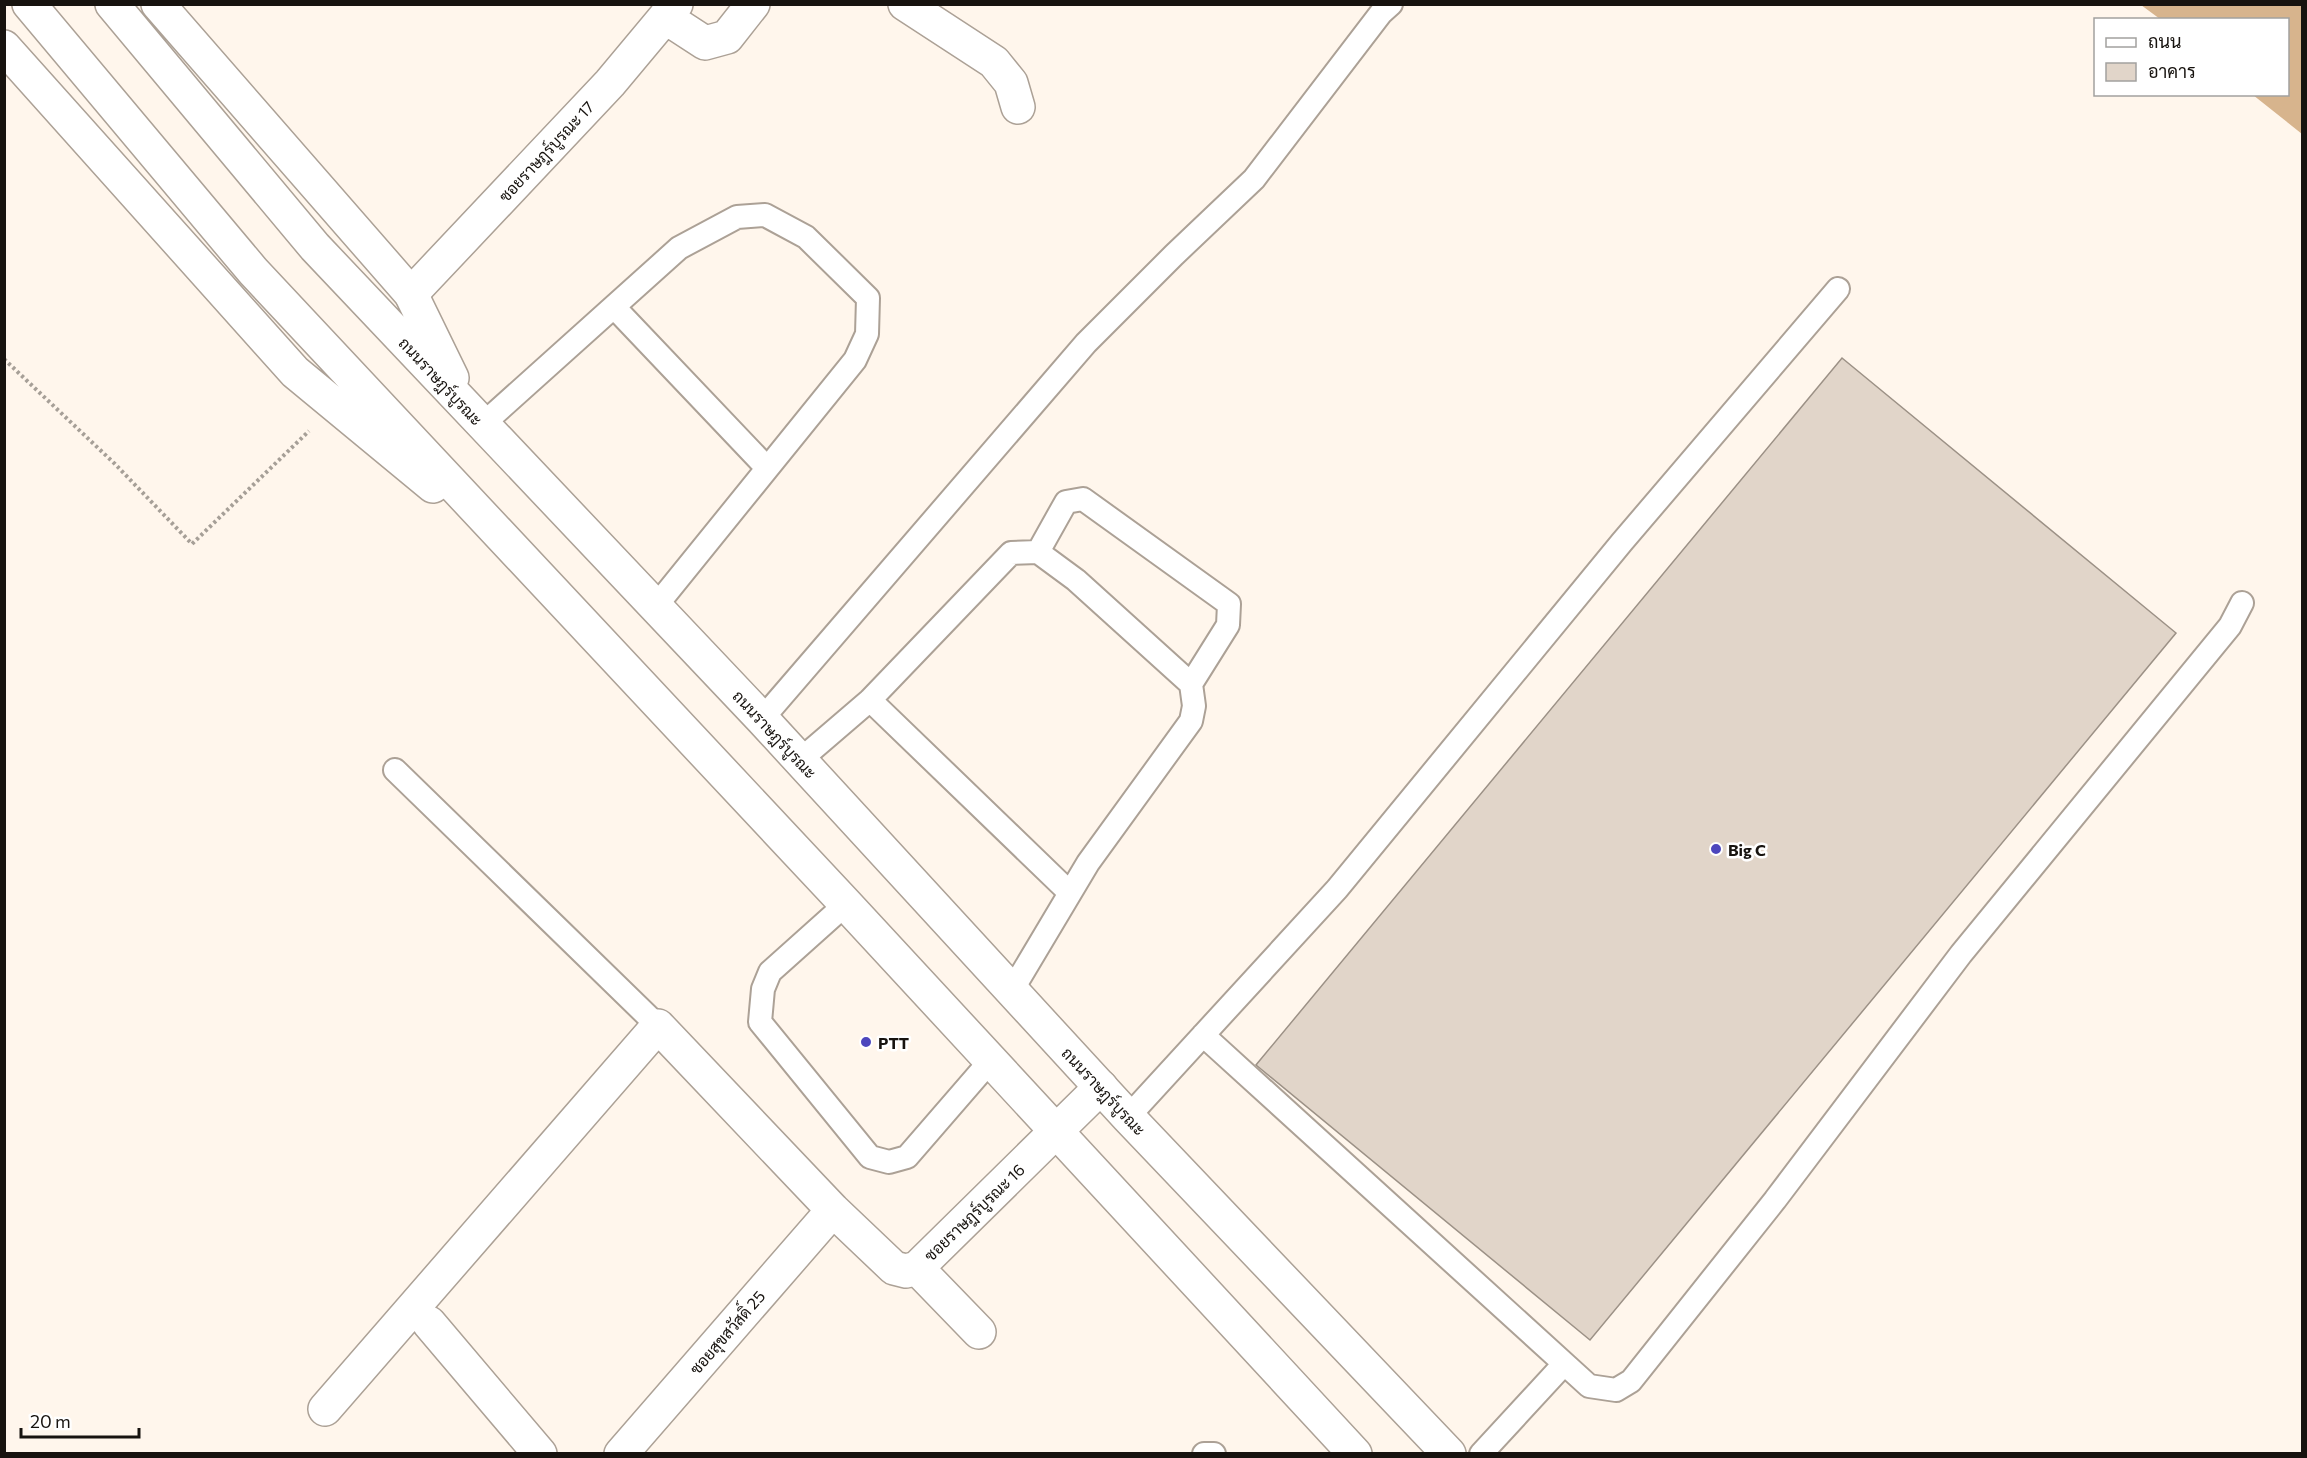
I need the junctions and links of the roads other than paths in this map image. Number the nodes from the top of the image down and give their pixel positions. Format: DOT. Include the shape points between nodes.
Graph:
graph roads {
  1 [pos="29,4"];
  2 [pos="112,4"];
  3 [pos="158,4"];
  4 [pos="753,4"];
  5 [pos="905,4"];
  6 [pos="1391,4"];
  7 [pos="670,11"];
  8 [pos="4,47"];
  9 [pos="1018,107"];
  10 [pos="1838,289"];
  11 [pos="411,294"];
  12 [pos="614,307"];
  13 [pos="475,416"];
  14 [pos="767,468"];
  15 [pos="1038,552"];
  16 [pos="521,556"];
  17 [pos="2242,603"];
  18 [pos="656,606"];
  19 [pos="1191,684"];
  20 [pos="870,699"];
  21 [pos="762,719"];
  22 [pos="800,760"];
  23 [pos="395,770"];
  24 [pos="1070,893"];
  25 [pos="846,904"];
  26 [pos="1011,992"];
  27 [pos="658,1026"];
  28 [pos="1203,1035"];
  29 [pos="991,1060"];
  30 [pos="1101,1088"];
  31 [pos="1128,1117"];
  32 [pos="1057,1131"];
  33 [pos="833,1210"];
  34 [pos="917,1268"];
  35 [pos="429,1323"];
  36 [pos="979,1332"];
  37 [pos="1564,1364"];
  38 [pos="325,1409"];
  39 [pos="540,1454"];
  40 [pos="621,1454"];
  41 [pos="1204,1454"];
  42 [pos="1214,1454"];
  43 [pos="1355,1454"];
  44 [pos="1449,1454"];
  45 [pos="1481,1454"];
  1 -- 16 [label="main road" via="253,271"];
  2 -- 13 [label="main road, ถนนราษฎร์บูรณะ" via="315,247"];
  3 -- 11 [label="main road"];
  4 -- 7 [label="main road" via="727,37 705,43"];
  5 -- 9 [label="main road" via="994,62 1011,83"];
  6 -- 21 [label="lane" via="1254,179 1086,344"];
  7 -- 11 [label="main road, ซอยราษฎร์บูรณะ 17" via="610,83"];
  8 -- 16 [label="main road" via="295,372"];
  10 -- 28 [label="lane" via="1622,542 1336,888"];
  11 -- 13 [label="main road"];
  12 -- 13 [label="lane"];
  12 -- 14 [label="lane"];
  12 -- 14 [label="lane" via="678,248 737,217 765,215 806,237 868,298 867,334 855,360"];
  13 -- 18 [label="main road, ถนนราษฎร์บูรณะ"];
  14 -- 18 [label="lane"];
  15 -- 19 [label="lane" via="1077,580"];
  15 -- 19 [label="lane" via="1066,502 1083,498 1229,604 1228,625"];
  15 -- 20 [label="lane" via="1011,553"];
  16 -- 25 [label="main road"];
  17 -- 37 [label="lane" via="2230,626 1961,954 1775,1200 1631,1381 1616,1390 1589,1386"];
  18 -- 21 [label="main road, ถนนราษฎร์บูรณะ"];
  19 -- 24 [label="lane" via="1191,721"];
  20 -- 22 [label="lane"];
  20 -- 24 [label="lane"];
  21 -- 22 [label="main road, ถนนราษฎร์บูรณะ"];
  22 -- 26 [label="main road, ถนนราษฎร์บูรณะ"];
  23 -- 27 [label="lane"];
  24 -- 26 [label="lane"];
  25 -- 29 [label="main road"];
  25 -- 29 [label="lane" via="770,972 760,1022 870,1157 889,1162 907,1157"];
  26 -- 30 [label="main road, ถนนราษฎร์บูรณะ"];
  27 -- 33 [label="main road, ซอยราษฎร์บูรณะ 16"];
  27 -- 38 [label="main road"];
  28 -- 31 [label="lane"];
  28 -- 37 [label="lane"];
  29 -- 32 [label="main road"];
  30 -- 31 [label="main road, ถนนราษฎร์บูรณะ"];
  30 -- 32 [label="main road, ซอยราษฎร์บูรณะ 16"];
  31 -- 44 [label="main road, ถนนราษฎร์บูรณะ"];
  32 -- 34 [label="main road, ซอยราษฎร์บูรณะ 16"];
  32 -- 43 [label="main road"];
  33 -- 34 [label="main road, ซอยราษฎร์บูรณะ 16" via="894,1268"];
  33 -- 40 [label="main road, ซอยสุขสวัสดิ์ 25"];
  34 -- 36 [label="main road"];
  35 -- 39 [label="main road"];
  37 -- 45 [label="lane"];
  41 -- 42 [label="lane"];
}
